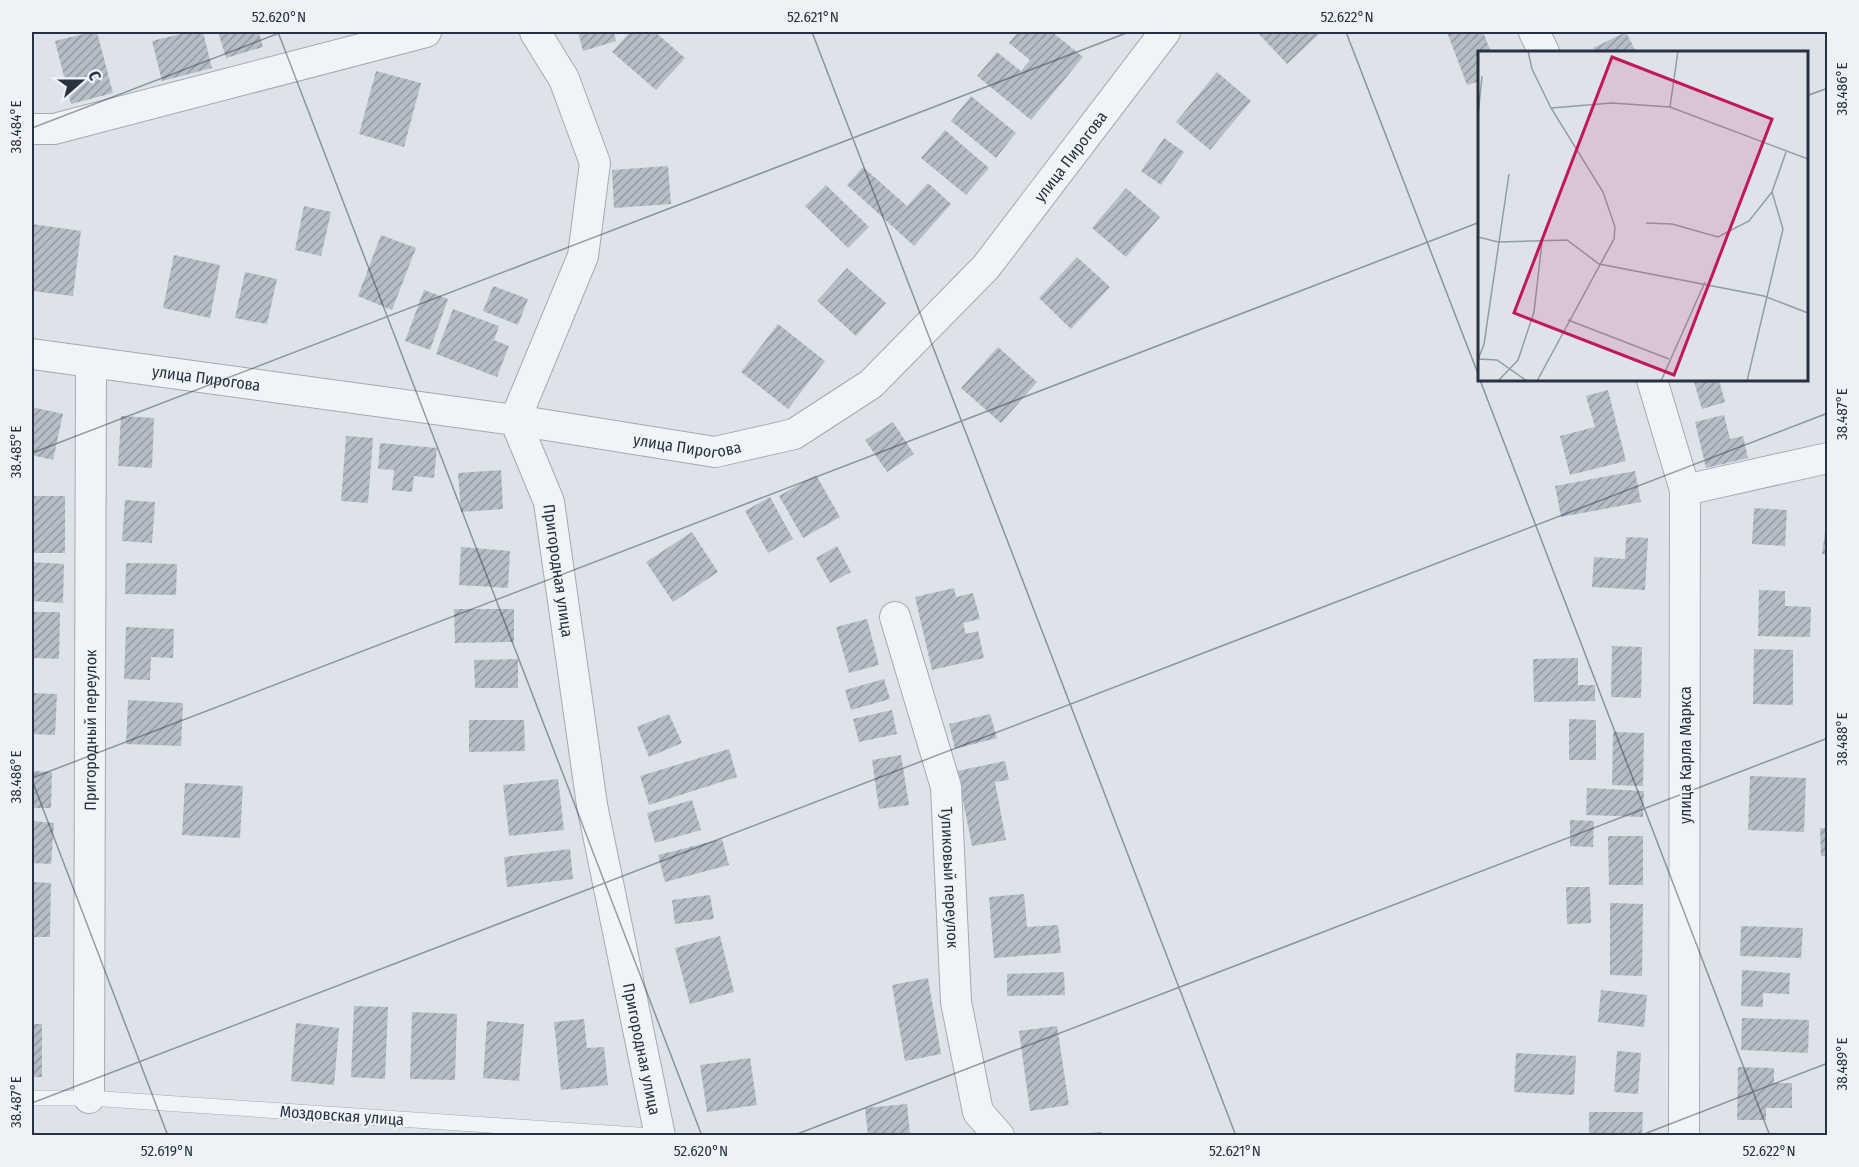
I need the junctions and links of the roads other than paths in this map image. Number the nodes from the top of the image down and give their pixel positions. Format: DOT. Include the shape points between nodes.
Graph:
graph roads {
  1 [pos="426,32"];
  2 [pos="535,32"];
  3 [pos="1165,32"];
  4 [pos="1534,32"];
  5 [pos="1544,51"];
  6 [pos="32,129"];
  7 [pos="32,354"];
  8 [pos="91,363"];
  9 [pos="1652,381"];
  10 [pos="515,420"];
  11 [pos="1827,458"];
  12 [pos="1685,490"];
  13 [pos="895,617"];
  14 [pos="32,1098"];
  15 [pos="89,1098"];
  16 [pos="652,1136"];
  17 [pos="660,1136"];
  18 [pos="999,1136"];
  19 [pos="1684,1136"];
  1 -- 6 [label="street" via="54,129"];
  2 -- 10 [label="street" via="564,80 595,163 583,256"];
  3 -- 10 [label="street, улица Пирогова" via="986,267 871,384 794,434 715,452"];
  4 -- 5 [label="street"];
  7 -- 8 [label="street, улица Пирогова"];
  8 -- 10 [label="street, улица Пирогова"];
  8 -- 15 [label="street, Пригородный переулок"];
  9 -- 12 [label="street, улица Карла Маркса"];
  10 -- 17 [label="street, Пригородная улица" via="549,502 592,805"];
  11 -- 12 [label="street"];
  12 -- 19 [label="street, улица Карла Маркса"];
  13 -- 18 [label="street, Тупиковый переулок" via="946,787 956,1002 978,1112"];
  14 -- 15 [label="lane, Моздовская улица"];
  15 -- 16 [label="lane, Моздовская улица"];
}
